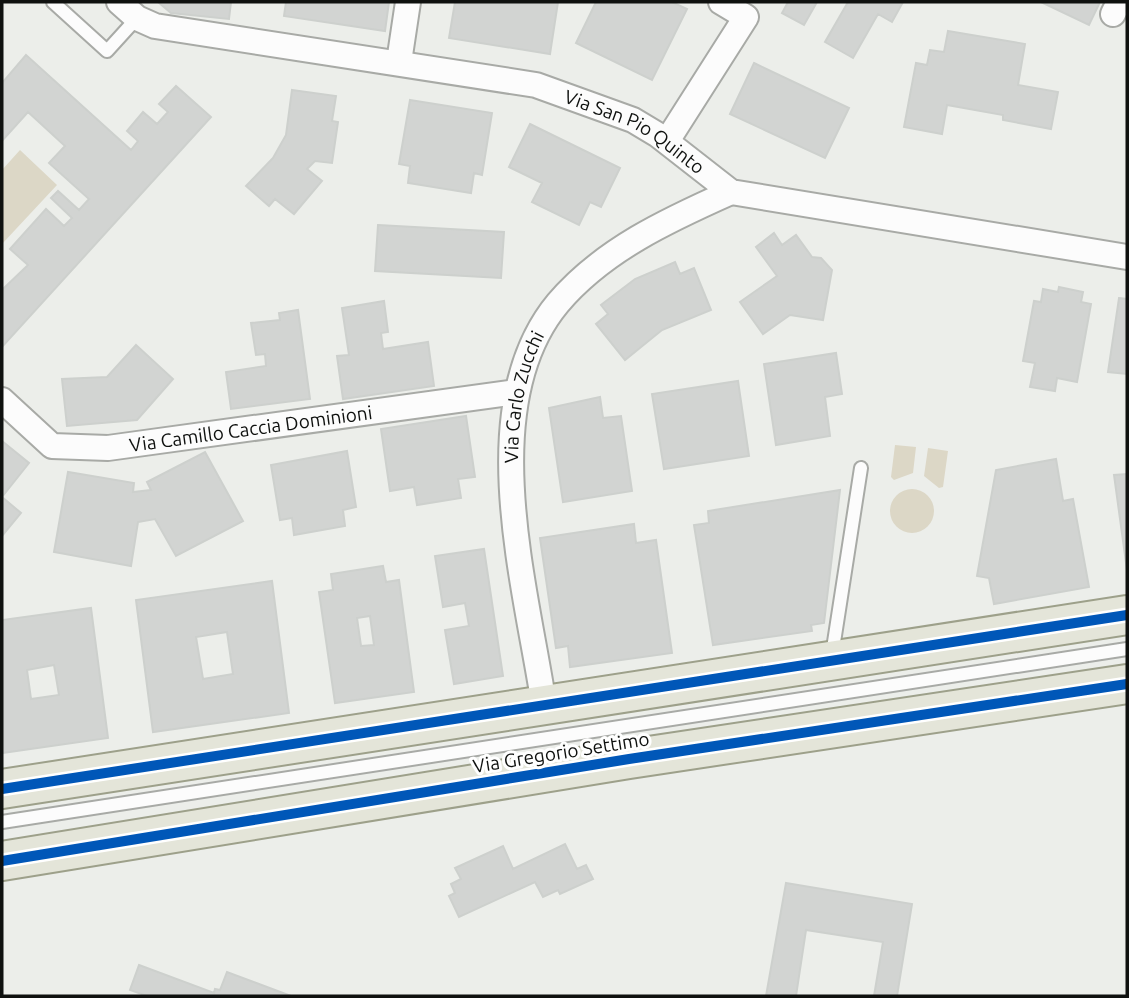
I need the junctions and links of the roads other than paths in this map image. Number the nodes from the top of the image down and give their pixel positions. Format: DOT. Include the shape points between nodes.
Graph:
graph roads {
  1 [pos="53,2"];
  2 [pos="408,2"];
  3 [pos="721,2"];
  4 [pos="128,10"];
  5 [pos="399,62"];
  6 [pos="667,141"];
  7 [pos="731,192"];
  8 [pos="1127,257"];
  9 [pos="517,392"];
  10 [pos="2,400"];
  11 [pos="861,468"];
  12 [pos="1127,615"];
  13 [pos="1127,649"];
  14 [pos="831,662"];
  15 [pos="1127,684"];
  16 [pos="544,705"];
  17 [pos="2,789"];
  18 [pos="2,821"];
  19 [pos="2,861"];
  1 -- 4 [label="lane" via="107,51"];
  2 -- 5 [label="street"];
  3 -- 6 [label="street" via="746,16"];
  4 -- 5 [label="street, Via San Pio Quinto" via="155,26"];
  5 -- 6 [label="street, Via San Pio Quinto" via="573,96 626,116"];
  6 -- 7 [label="street, Via San Pio Quinto"];
  7 -- 8 [label="street, Via San Pio Quinto"];
  7 -- 9 [label="street, Via Carlo Zucchi" via="644,234 579,282 542,326"];
  9 -- 10 [label="street, Via Camillo Caccia Dominioni" via="108,448 52,446"];
  9 -- 16 [label="street, Via Carlo Zucchi" via="511,429 511,484"];
  11 -- 14 [label="lane"];
  12 -- 14 [label="main road"];
  13 -- 18 [label="lane, Via Gregorio Settimo"];
  14 -- 16 [label="main road"];
  15 -- 19 [label="main road, Via Gregorio Settimo"];
  16 -- 17 [label="main road"];
}
